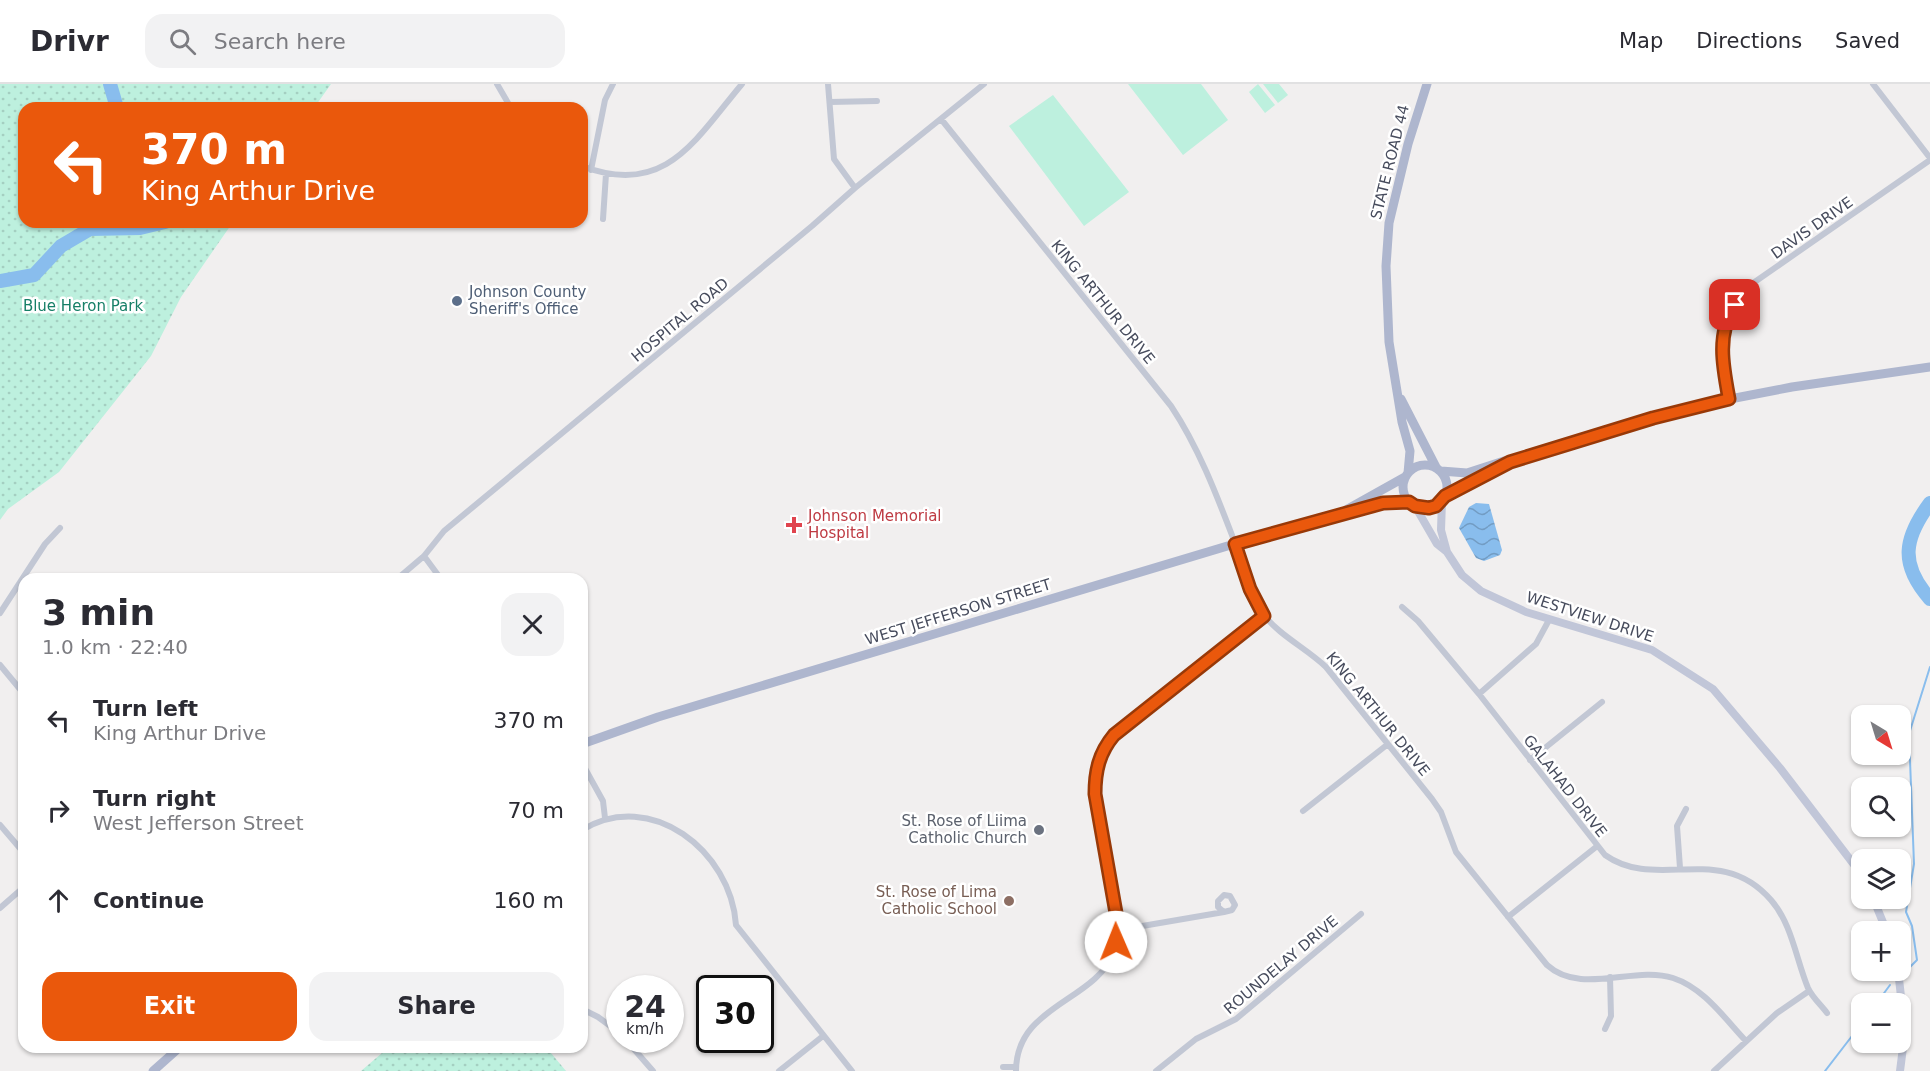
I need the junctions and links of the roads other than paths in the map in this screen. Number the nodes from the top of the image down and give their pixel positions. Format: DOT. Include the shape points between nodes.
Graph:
graph roads {
  1 [pos="497,84"];
  2 [pos="613,84"];
  3 [pos="742,84"];
  4 [pos="828,84"];
  5 [pos="984,84"];
  6 [pos="1427,84"];
  7 [pos="1873,84"];
  8 [pos="876,101"];
  9 [pos="508,102"];
  10 [pos="830,102"];
  11 [pos="941,119"];
  12 [pos="1930,159"];
  13 [pos="588,169"];
  14 [pos="591,170"];
  15 [pos="606,174"];
  16 [pos="855,188"];
  17 [pos="603,219"];
  18 [pos="1930,367"];
  19 [pos="1398,392"];
  20 [pos="1729,399"];
  21 [pos="1510,462"];
  22 [pos="1438,469"];
  23 [pos="1406,475"];
  24 [pos="1443,498"];
  25 [pos="1412,504"];
  26 [pos="1344,512"];
  27 [pos="60,528"];
  28 [pos="1235,544"];
  29 [pos="1447,552"];
  30 [pos="424,556"];
  31 [pos="26,573"];
  32 [pos="404,573"];
  33 [pos="437,573"];
  34 [pos="18,585"];
  35 [pos="1402,607"];
  36 [pos="0,613"];
  37 [pos="1264,616"];
  38 [pos="1549,620"];
  39 [pos="0,665"];
  40 [pos="18,686"];
  41 [pos="1479,694"];
  42 [pos="1602,702"];
  43 [pos="588,742"];
  44 [pos="1388,744"];
  45 [pos="1530,760"];
  46 [pos="588,774"];
  47 [pos="1686,809"];
  48 [pos="1303,812"];
  49 [pos="605,818"];
  50 [pos="0,825"];
  51 [pos="588,827"];
  52 [pos="18,846"];
  53 [pos="1596,847"];
  54 [pos="1851,862"];
  55 [pos="1680,868"];
  56 [pos="18,892"];
  57 [pos="0,908"];
  58 [pos="1224,912"];
  59 [pos="1361,914"];
  60 [pos="1508,917"];
  61 [pos="1119,930"];
  62 [pos="1610,977"];
  63 [pos="1899,981"];
  64 [pos="1809,991"];
  65 [pos="588,1012"];
  66 [pos="1827,1013"];
  67 [pos="606,1023"];
  68 [pos="1605,1029"];
  69 [pos="824,1036"];
  70 [pos="1746,1041"];
  71 [pos="173,1053"];
  72 [pos="637,1053"];
  73 [pos="1003,1067"];
  74 [pos="1016,1069"];
  75 [pos="153,1071"];
  76 [pos="653,1071"];
  77 [pos="779,1071"];
  78 [pos="852,1071"];
  79 [pos="1156,1071"];
  80 [pos="1714,1071"];
  81 [pos="1900,1071"];
  1 -- 9 [label="street"];
  2 -- 14 [label="street" via="605,100"];
  3 -- 15 [label="street" via="682,154 660,170 619,177"];
  4 -- 10 [label="street"];
  5 -- 11 [label="street, HOSPITAL ROAD"];
  6 -- 19 [label="main road, STATE ROAD 44" via="1389,223 1386,303"];
  7 -- 12 [label="street"];
  8 -- 10 [label="street"];
  10 -- 16 [label="street" via="834,159"];
  11 -- 16 [label="street, HOSPITAL ROAD"];
  11 -- 28 [label="street, KING ARTHUR DRIVE" via="1171,406 1199,456"];
  12 -- 20 [label="street, DAVIS DRIVE" via="1746,288 1724,327"];
  13 -- 14 [label="street"];
  14 -- 15 [label="street"];
  15 -- 17 [label="street"];
  16 -- 30 [label="street, HOSPITAL ROAD" via="444,531"];
  18 -- 20 [label="main road"];
  19 -- 22 [label="main road, STATE ROAD 44"];
  19 -- 23 [label="main road, STATE ROAD 44" via="1410,451"];
  20 -- 21 [label="main road"];
  21 -- 22 [label="main road" via="1467,473"];
  21 -- 24 [label="main road"];
  22 -- 23 [label="main road" via="1423,465"];
  22 -- 24 [label="main road" via="1447,483"];
  23 -- 25 [label="main road" via="1403,489"];
  23 -- 26 [label="main road, WEST JEFFERSON STREET"];
  24 -- 25 [label="main road" via="1429,508"];
  24 -- 29 [label="street, WESTVIEW DRIVE" via="1442,530"];
  25 -- 26 [label="main road, WEST JEFFERSON STREET" via="1383,503"];
  25 -- 29 [label="street, WESTVIEW DRIVE" via="1437,544"];
  26 -- 28 [label="main road, WEST JEFFERSON STREET"];
  27 -- 31 [label="street"];
  28 -- 37 [label="street, KING ARTHUR DRIVE"];
  28 -- 43 [label="main road, WEST JEFFERSON STREET" via="658,717"];
  29 -- 38 [label="street, WESTVIEW DRIVE" via="1461,574 1481,591"];
  30 -- 32 [label="street, HOSPITAL ROAD"];
  30 -- 33 [label="street"];
  34 -- 36 [label="street"];
  35 -- 41 [label="street, GALAHAD DRIVE"];
  37 -- 44 [label="street, KING ARTHUR DRIVE" via="1326,667"];
  37 -- 61 [label="street" via="1114,735 1100,756 1095,794"];
  38 -- 41 [label="street" via="1536,644"];
  38 -- 54 [label="street, WESTVIEW DRIVE" via="1652,650 1713,688"];
  39 -- 40 [label="street"];
  41 -- 45 [label="street, GALAHAD DRIVE"];
  42 -- 45 [label="street"];
  44 -- 48 [label="street"];
  44 -- 60 [label="street, KING ARTHUR DRIVE" via="1441,812 1456,852"];
  45 -- 53 [label="street, GALAHAD DRIVE"];
  46 -- 49 [label="street" via="603,801"];
  47 -- 55 [label="street" via="1677,826"];
  49 -- 51 [label="street"];
  49 -- 69 [label="street" via="646,819 666,824 708,854 731,894 736,925"];
  50 -- 52 [label="street"];
  53 -- 55 [label="street, GALAHAD DRIVE" via="1625,866 1646,870"];
  53 -- 60 [label="street"];
  55 -- 64 [label="street, GALAHAD DRIVE" via="1725,871 1757,886 1783,916"];
  56 -- 57 [label="street"];
  58 -- 61 [label="street"];
  59 -- 79 [label="street, ROUNDELAY DRIVE" via="1236,1019 1196,1039"];
  60 -- 62 [label="street, KING ARTHUR DRIVE" via="1554,972 1576,978"];
  61 -- 74 [label="street" via="1114,953 1100,973 1026,1034"];
  62 -- 68 [label="street" via="1611,1016"];
  62 -- 70 [label="street, KING ARTHUR DRIVE" via="1657,974 1674,978 1692,987"];
  63 -- 81 [label="street" via="1905,1032"];
  64 -- 66 [label="street, GALAHAD DRIVE"];
  64 -- 70 [label="street"];
  65 -- 67 [label="street"];
  69 -- 77 [label="street"];
  69 -- 78 [label="street"];
  70 -- 80 [label="street"];
  71 -- 75 [label="main road"];
  72 -- 76 [label="street"];
  73 -- 74 [label="street"];
}
